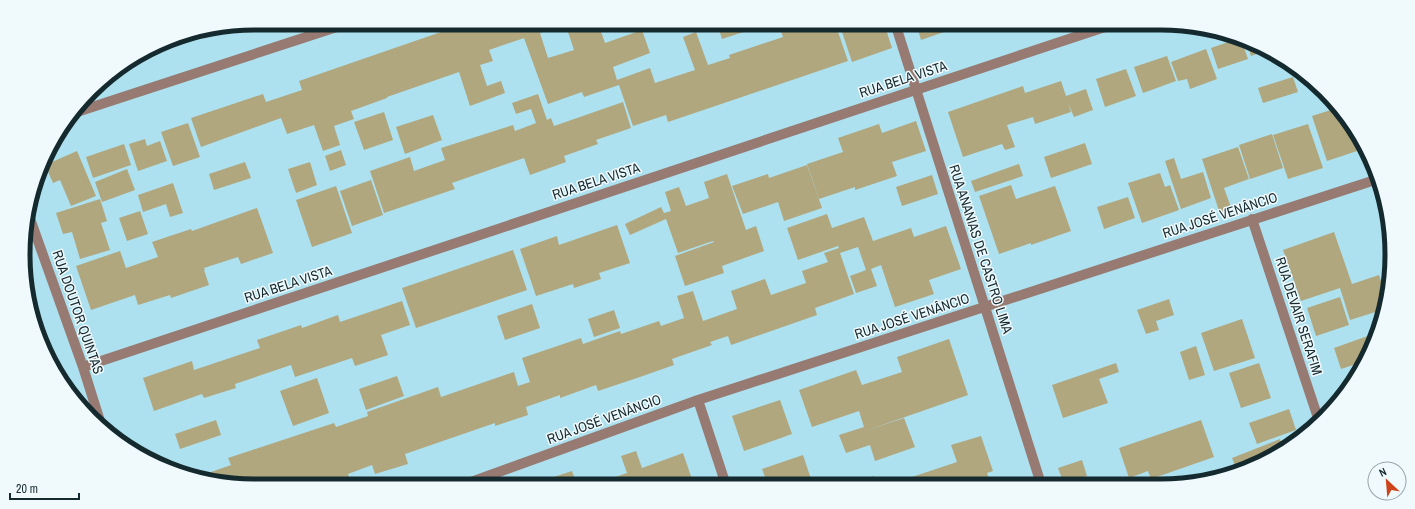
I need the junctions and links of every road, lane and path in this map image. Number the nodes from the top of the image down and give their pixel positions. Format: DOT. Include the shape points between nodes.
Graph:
graph roads {
  1 [pos="328,30"];
  2 [pos="897,30"];
  3 [pos="1096,30"];
  4 [pos="916,90"];
  5 [pos="82,110"];
  6 [pos="1373,181"];
  7 [pos="1252,219"];
  8 [pos="32,224"];
  9 [pos="985,307"];
  10 [pos="83,367"];
  11 [pos="698,400"];
  12 [pos="98,415"];
  13 [pos="1317,415"];
  14 [pos="479,479"];
  15 [pos="724,479"];
  16 [pos="1039,479"];
  1 -- 5 [label="street"];
  2 -- 4 [label="street, RUA ANANIAS DE CASTRO LIMA"];
  3 -- 4 [label="street, RUA BELA VISTA"];
  4 -- 9 [label="street, RUA ANANIAS DE CASTRO LIMA"];
  4 -- 10 [label="street, RUA BELA VISTA"];
  6 -- 7 [label="street, RUA JOSÉ VENÂNCIO"];
  7 -- 9 [label="street, RUA JOSÉ VENÂNCIO"];
  7 -- 13 [label="street, RUA DEVAIR SERAFIM"];
  8 -- 10 [label="street, RUA DOUTOR QUINTAS"];
  9 -- 11 [label="street, RUA JOSÉ VENÂNCIO"];
  9 -- 16 [label="street, RUA ANANIAS DE CASTRO LIMA"];
  10 -- 12 [label="street, RUA DOUTOR QUINTAS"];
  11 -- 14 [label="street, RUA JOSÉ VENÂNCIO"];
  11 -- 15 [label="street"];
}
